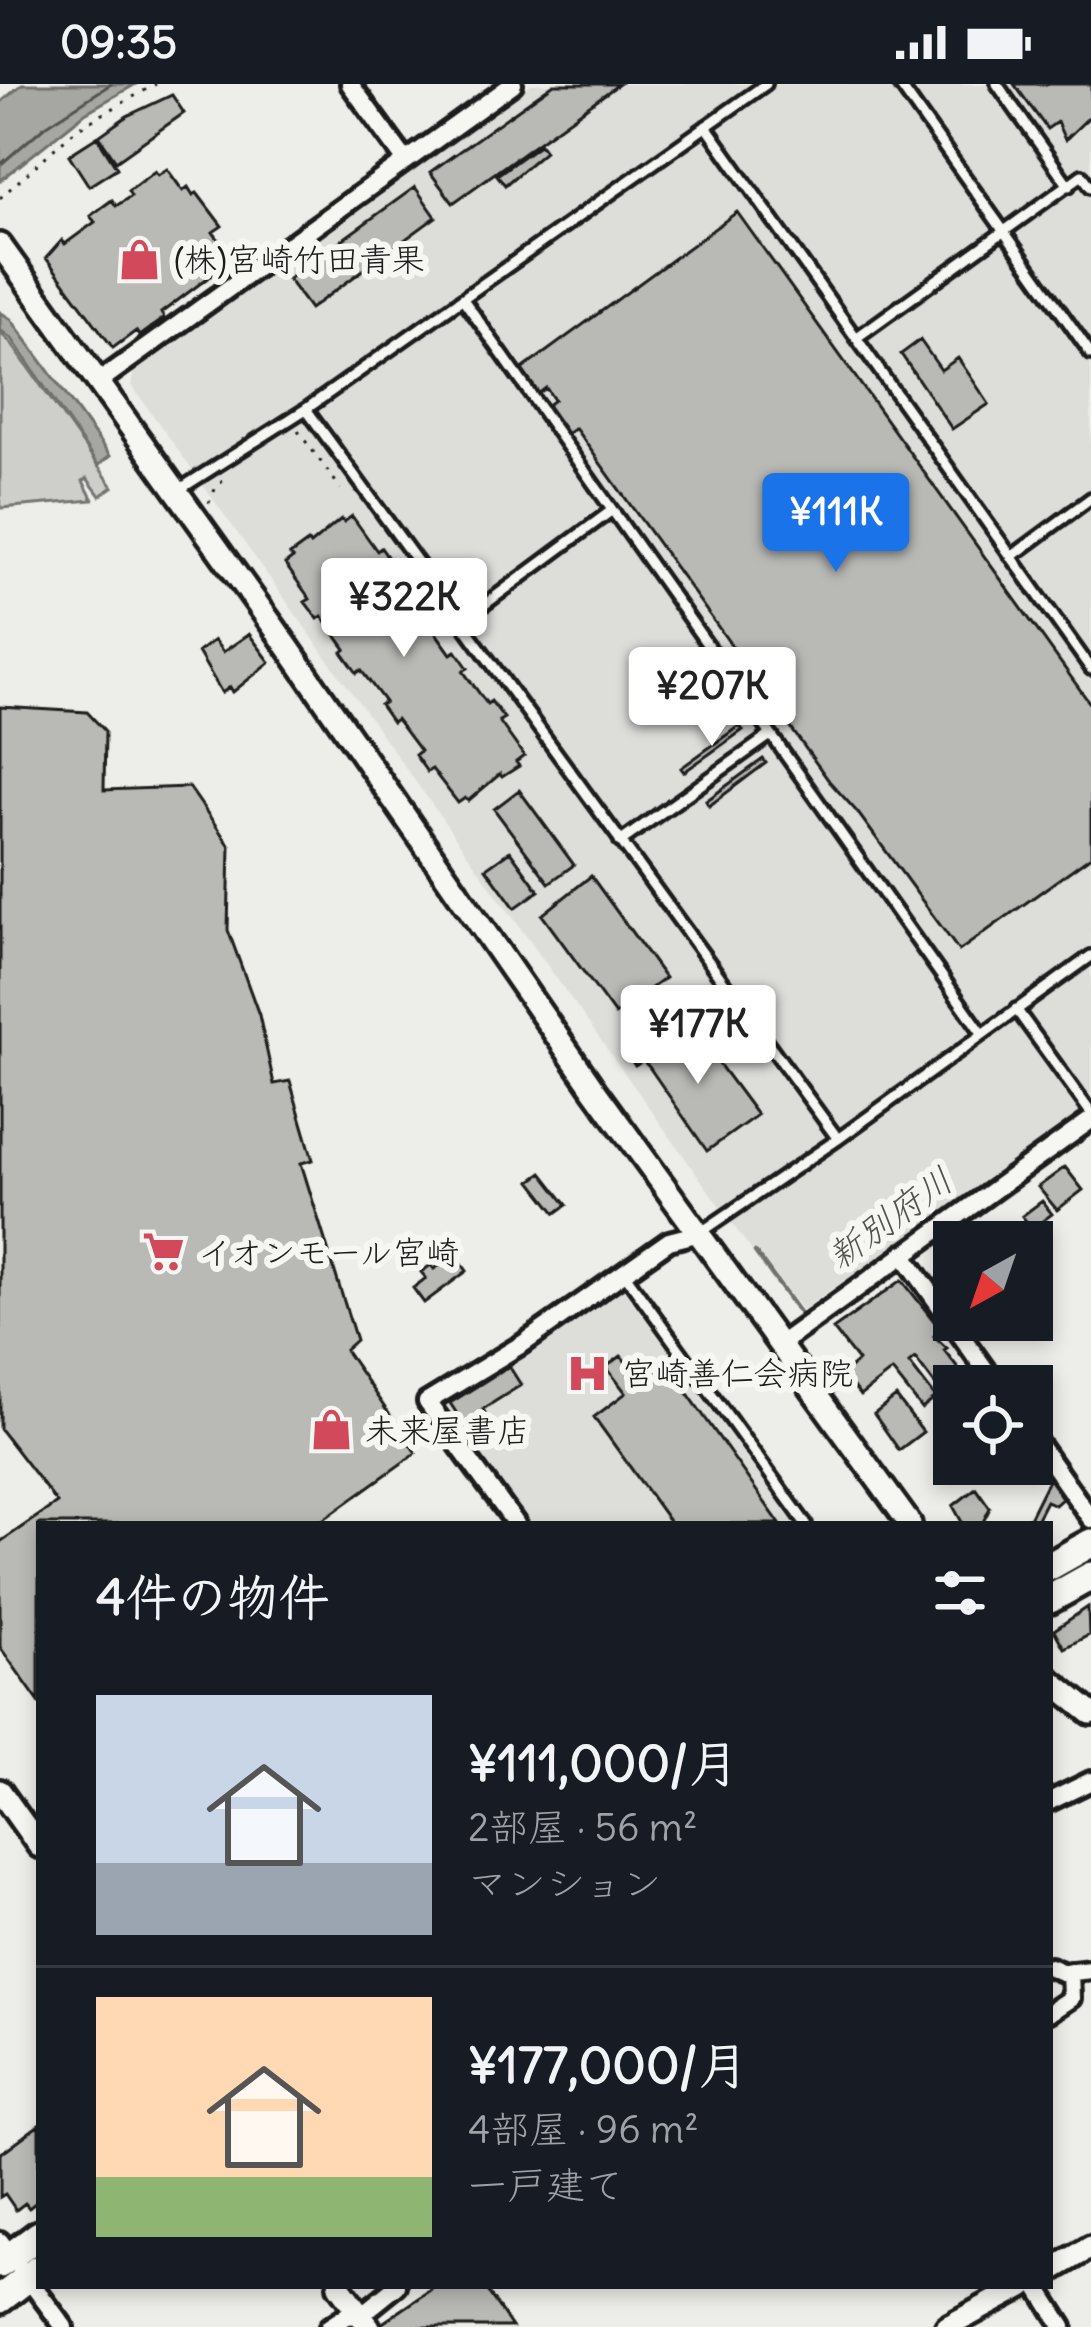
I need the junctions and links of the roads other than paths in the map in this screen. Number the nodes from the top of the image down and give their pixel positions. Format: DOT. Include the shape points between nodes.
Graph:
graph roads {
  1 [pos="350,84"];
  2 [pos="513,84"];
  3 [pos="766,84"];
  4 [pos="899,84"];
  5 [pos="997,84"];
  6 [pos="706,126"];
  7 [pos="406,161"];
  8 [pos="1069,186"];
  9 [pos="1091,188"];
  10 [pos="1004,232"];
  11 [pos="0,245"];
  12 [pos="0,278"];
  13 [pos="28,286"];
  14 [pos="463,299"];
  15 [pos="856,338"];
  16 [pos="1091,354"];
  17 [pos="97,382"];
  18 [pos="306,409"];
  19 [pos="177,491"];
  20 [pos="1091,498"];
  21 [pos="611,511"];
  22 [pos="1011,556"];
  23 [pos="461,622"];
  24 [pos="1091,669"];
  25 [pos="769,736"];
  26 [pos="620,842"];
  27 [pos="1091,956"];
  28 [pos="1016,1009"];
  29 [pos="982,1033"];
  30 [pos="1091,1116"];
  31 [pos="838,1139"];
  32 [pos="700,1233"];
  33 [pos="903,1254"];
  34 [pos="624,1273"];
  35 [pos="780,1343"];
  36 [pos="982,1365"];
  37 [pos="1053,1466"];
  38 [pos="1091,1519"];
  39 [pos="514,1521"];
  40 [pos="804,1521"];
  41 [pos="908,1521"];
  42 [pos="1091,1543"];
  43 [pos="1053,1564"];
  44 [pos="1091,1576"];
  45 [pos="1053,1597"];
  46 [pos="1053,1682"];
  47 [pos="1091,1714"];
  48 [pos="1091,1781"];
  49 [pos="0,1791"];
  50 [pos="1053,1800"];
  51 [pos="36,1842"];
  52 [pos="1053,1968"];
  53 [pos="1091,1970"];
  54 [pos="1070,1972"];
  55 [pos="1053,2010"];
  56 [pos="36,2239"];
  57 [pos="1091,2247"];
  58 [pos="16,2262"];
  59 [pos="1053,2269"];
  60 [pos="341,2289"];
  61 [pos="394,2289"];
  62 [pos="1017,2289"];
  63 [pos="1039,2289"];
  64 [pos="0,2299"];
  65 [pos="365,2321"];
  66 [pos="64,2327"];
  67 [pos="329,2327"];
  68 [pos="947,2327"];
  69 [pos="1063,2327"];
  1 -- 7 [label="street"];
  2 -- 7 [label="street"];
  3 -- 6 [label="lane"];
  4 -- 10 [label="lane"];
  5 -- 8 [label="lane"];
  6 -- 14 [label="lane"];
  6 -- 15 [label="lane"];
  7 -- 17 [label="street"];
  8 -- 9 [label="lane" via="1082,175"];
  8 -- 10 [label="lane"];
  10 -- 15 [label="lane"];
  10 -- 16 [label="lane"];
  11 -- 13 [label="street"];
  12 -- 13 [label="street"];
  13 -- 17 [label="street"];
  14 -- 18 [label="lane"];
  14 -- 21 [label="lane"];
  15 -- 22 [label="lane"];
  17 -- 19 [label="street"];
  18 -- 19 [label="lane"];
  18 -- 23 [label="lane"];
  19 -- 32 [label="street"];
  20 -- 22 [label="lane"];
  21 -- 23 [label="lane"];
  21 -- 25 [label="lane"];
  22 -- 24 [label="lane"];
  23 -- 26 [label="lane"];
  25 -- 26 [label="lane"];
  25 -- 29 [label="lane"];
  26 -- 31 [label="lane"];
  27 -- 28 [label="lane"];
  28 -- 29 [label="lane"];
  28 -- 30 [label="lane"];
  29 -- 31 [label="lane"];
  30 -- 33 [label="street"];
  31 -- 32 [label="lane"];
  32 -- 34 [label="street" via="669,1241"];
  32 -- 35 [label="street"];
  33 -- 35 [label="street"];
  33 -- 36 [label="street"];
  34 -- 39 [label="street" via="427,1402"];
  34 -- 40 [label="lane"];
  35 -- 41 [label="street"];
  37 -- 38 [label="street"];
  42 -- 43 [label="main road"];
  44 -- 45 [label="main road"];
  46 -- 47 [label="street"];
  48 -- 50 [label="street"];
  49 -- 51 [label="street"];
  52 -- 54 [label="street"];
  53 -- 54 [label="street"];
  54 -- 55 [label="street" via="1071,1998"];
  56 -- 58 [label="main road"];
  57 -- 59 [label="street"];
  58 -- 64 [label="main road"];
  58 -- 66 [label="street"];
  60 -- 65 [label="street"];
  61 -- 65 [label="street"];
  62 -- 68 [label="street"];
  63 -- 69 [label="street"];
  65 -- 67 [label="street" via="346,2316"];
}
